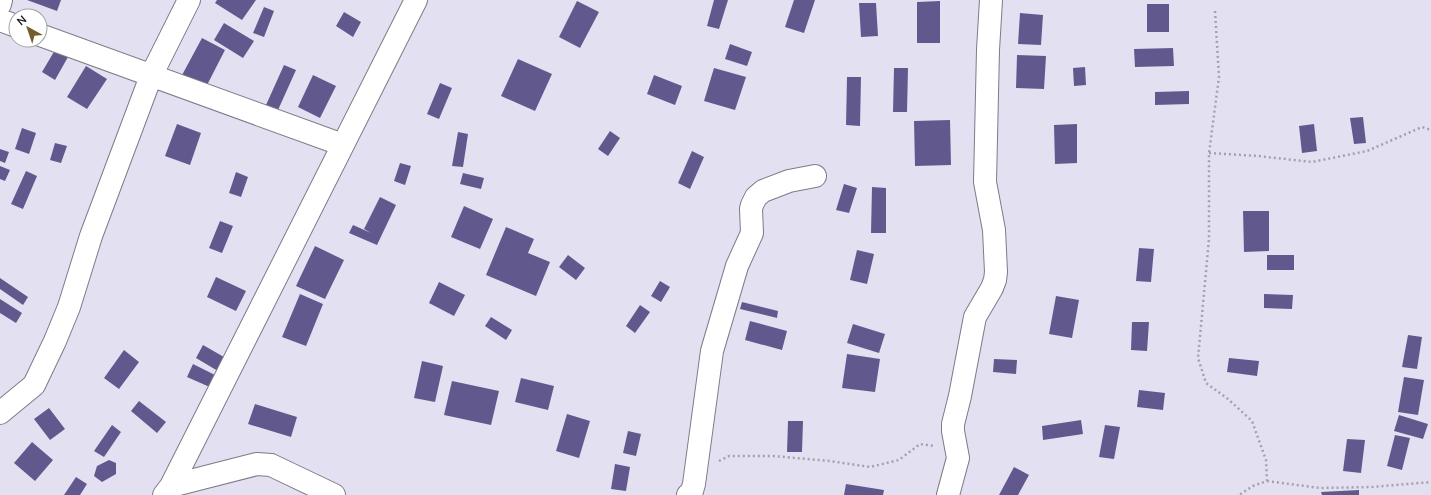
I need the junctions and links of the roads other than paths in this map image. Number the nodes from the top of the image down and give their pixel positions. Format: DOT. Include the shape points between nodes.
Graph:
graph roads {
  1 [pos="2,0"];
  2 [pos="189,0"];
  3 [pos="416,0"];
  4 [pos="991,0"];
  5 [pos="0,4"];
  6 [pos="48,38"];
  7 [pos="151,76"];
  8 [pos="343,145"];
  9 [pos="815,176"];
  10 [pos="0,413"];
  11 [pos="168,491"];
  12 [pos="334,495"];
  13 [pos="688,495"];
  14 [pos="948,495"];
  1 -- 5 [label="street"];
  2 -- 7 [label="street"];
  3 -- 8 [label="street"];
  4 -- 14 [label="street" via="985,182 994,230 996,272 992,288 975,317 953,424 958,458"];
  6 -- 7 [label="street"];
  7 -- 8 [label="street"];
  7 -- 10 [label="street" via="55,341 34,385"];
  8 -- 11 [label="street"];
  9 -- 13 [label="street" via="789,181 763,191 752,205 752,233 736,266 712,352 694,484"];
  11 -- 12 [label="street" via="257,464 271,464"];
}
